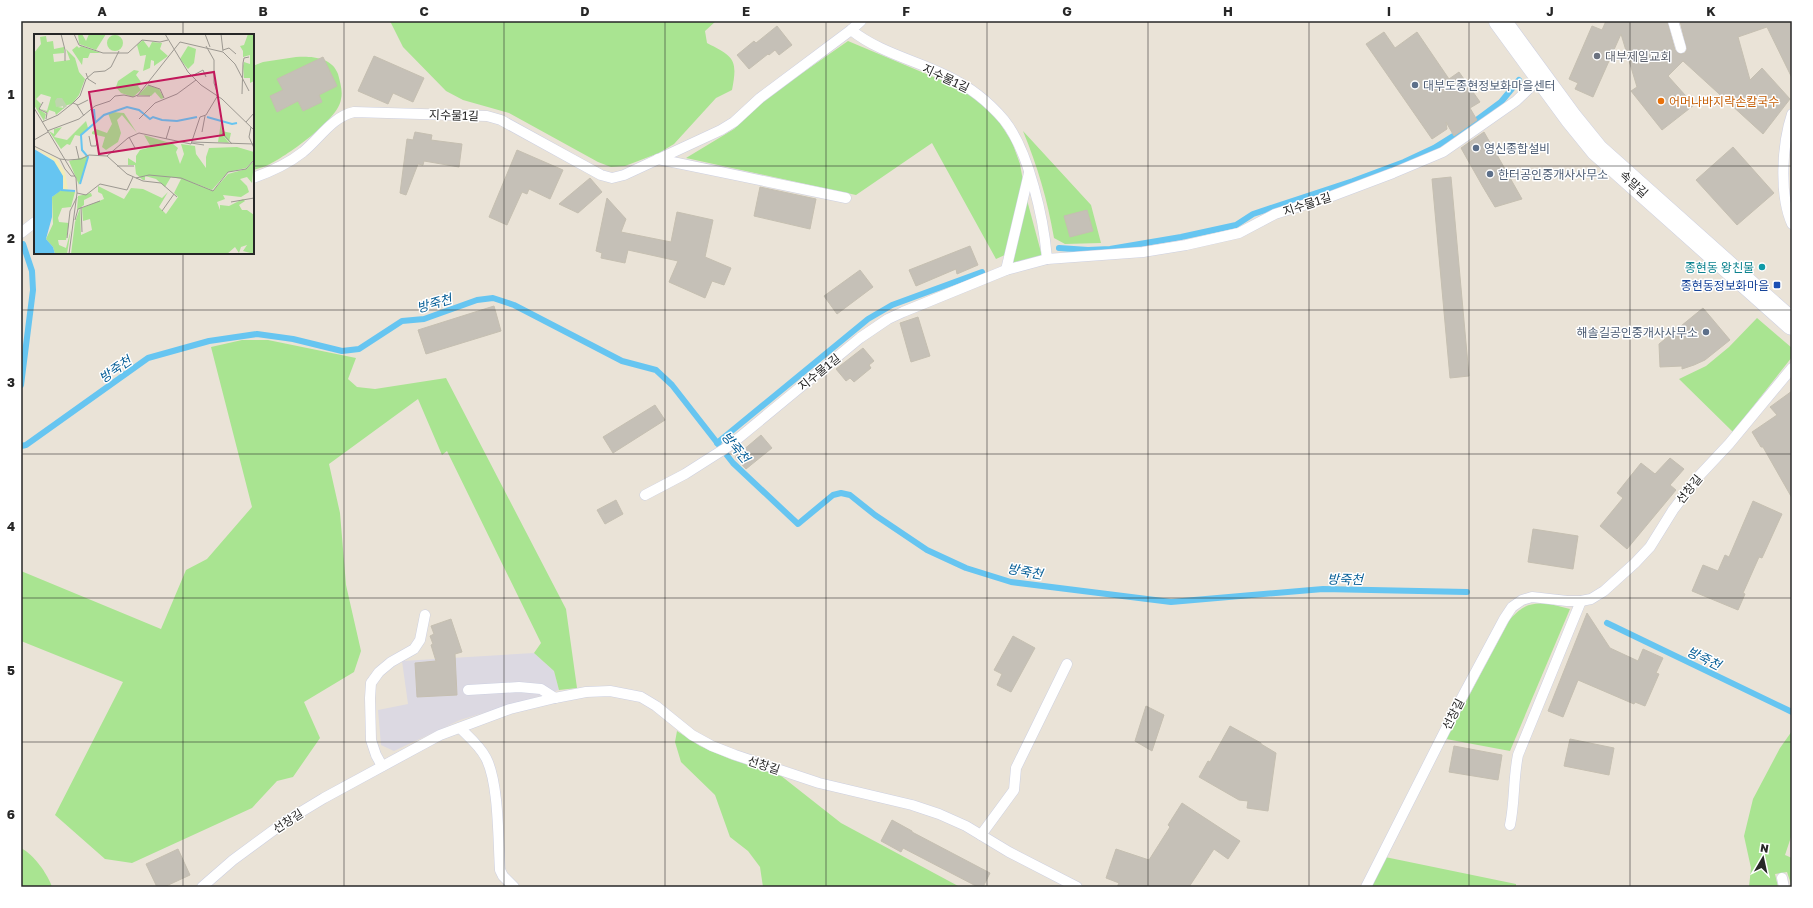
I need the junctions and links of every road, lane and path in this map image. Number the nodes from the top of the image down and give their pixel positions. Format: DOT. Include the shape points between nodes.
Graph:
graph roads {
  1 [pos="861,21"];
  2 [pos="1500,21"];
  3 [pos="1674,21"];
  4 [pos="851,30"];
  5 [pos="1681,48"];
  6 [pos="1540,77"];
  7 [pos="1792,114"];
  8 [pos="658,159"];
  9 [pos="1028,172"];
  10 [pos="254,178"];
  11 [pos="846,198"];
  12 [pos="34,223"];
  13 [pos="1792,224"];
  14 [pos="21,233"];
  15 [pos="1047,259"];
  16 [pos="1006,270"];
  17 [pos="1792,324"];
  18 [pos="1792,368"];
  19 [pos="645,495"];
  20 [pos="1581,601"];
  21 [pos="425,615"];
  22 [pos="1067,664"];
  23 [pos="468,690"];
  24 [pos="555,698"];
  25 [pos="460,728"];
  26 [pos="382,766"];
  27 [pos="1510,825"];
  28 [pos="981,835"];
  29 [pos="202,887"];
  30 [pos="514,887"];
  31 [pos="1077,887"];
  32 [pos="1366,887"];
  1 -- 4 [label="lane, 지수물1길"];
  2 -- 6 [label="street, 속말길"];
  3 -- 5 [label="lane"];
  4 -- 8 [label="lane, 지수물1길" via="760,98 734,122"];
  4 -- 9 [label="lane, 지수물1길" via="869,44 946,75 970,88 989,103 1005,121 1017,142"];
  6 -- 15 [label="lane, 지수물1길" via="1516,101 1443,152 1332,196 1275,214 1239,233 1143,252"];
  6 -- 17 [label="street, 속말길" via="1597,150"];
  7 -- 13 [label="lane" via="1785,147 1784,177 1788,213"];
  8 -- 10 [label="lane, 지수물1길" via="612,178 601,175 501,120 487,116 354,112 336,120 302,152"];
  8 -- 11 [label="lane"];
  9 -- 15 [label="lane, 지수물1길" via="1042,223"];
  9 -- 16 [label="lane"];
  12 -- 14 [label="lane"];
  15 -- 16 [label="lane, 지수물1길"];
  16 -- 19 [label="lane, 지수물1길" via="888,319 860,338 729,446 685,474"];
  18 -- 20 [label="lane, 선창길" via="1700,476 1645,552 1604,591"];
  20 -- 27 [label="lane" via="1518,756 1514,772 1514,807"];
  20 -- 32 [label="lane, 선창길" via="1532,597 1512,607 1459,702"];
  21 -- 26 [label="lane" via="420,640 414,649 391,662 371,683 371,740"];
  22 -- 28 [label="lane" via="1016,768 1014,790"];
  23 -- 24 [label="lane" via="519,686 541,689"];
  24 -- 25 [label="lane, 선창길" via="510,709"];
  24 -- 28 [label="lane, 선창길" via="586,692 610,691 641,697 692,735 712,746 819,783 939,814"];
  25 -- 26 [label="lane, 선창길" via="440,735"];
  25 -- 30 [label="lane" via="485,756 491,768 500,870"];
  26 -- 29 [label="lane, 선창길" via="286,821 233,860"];
  28 -- 31 [label="lane, 선창길"];
}
